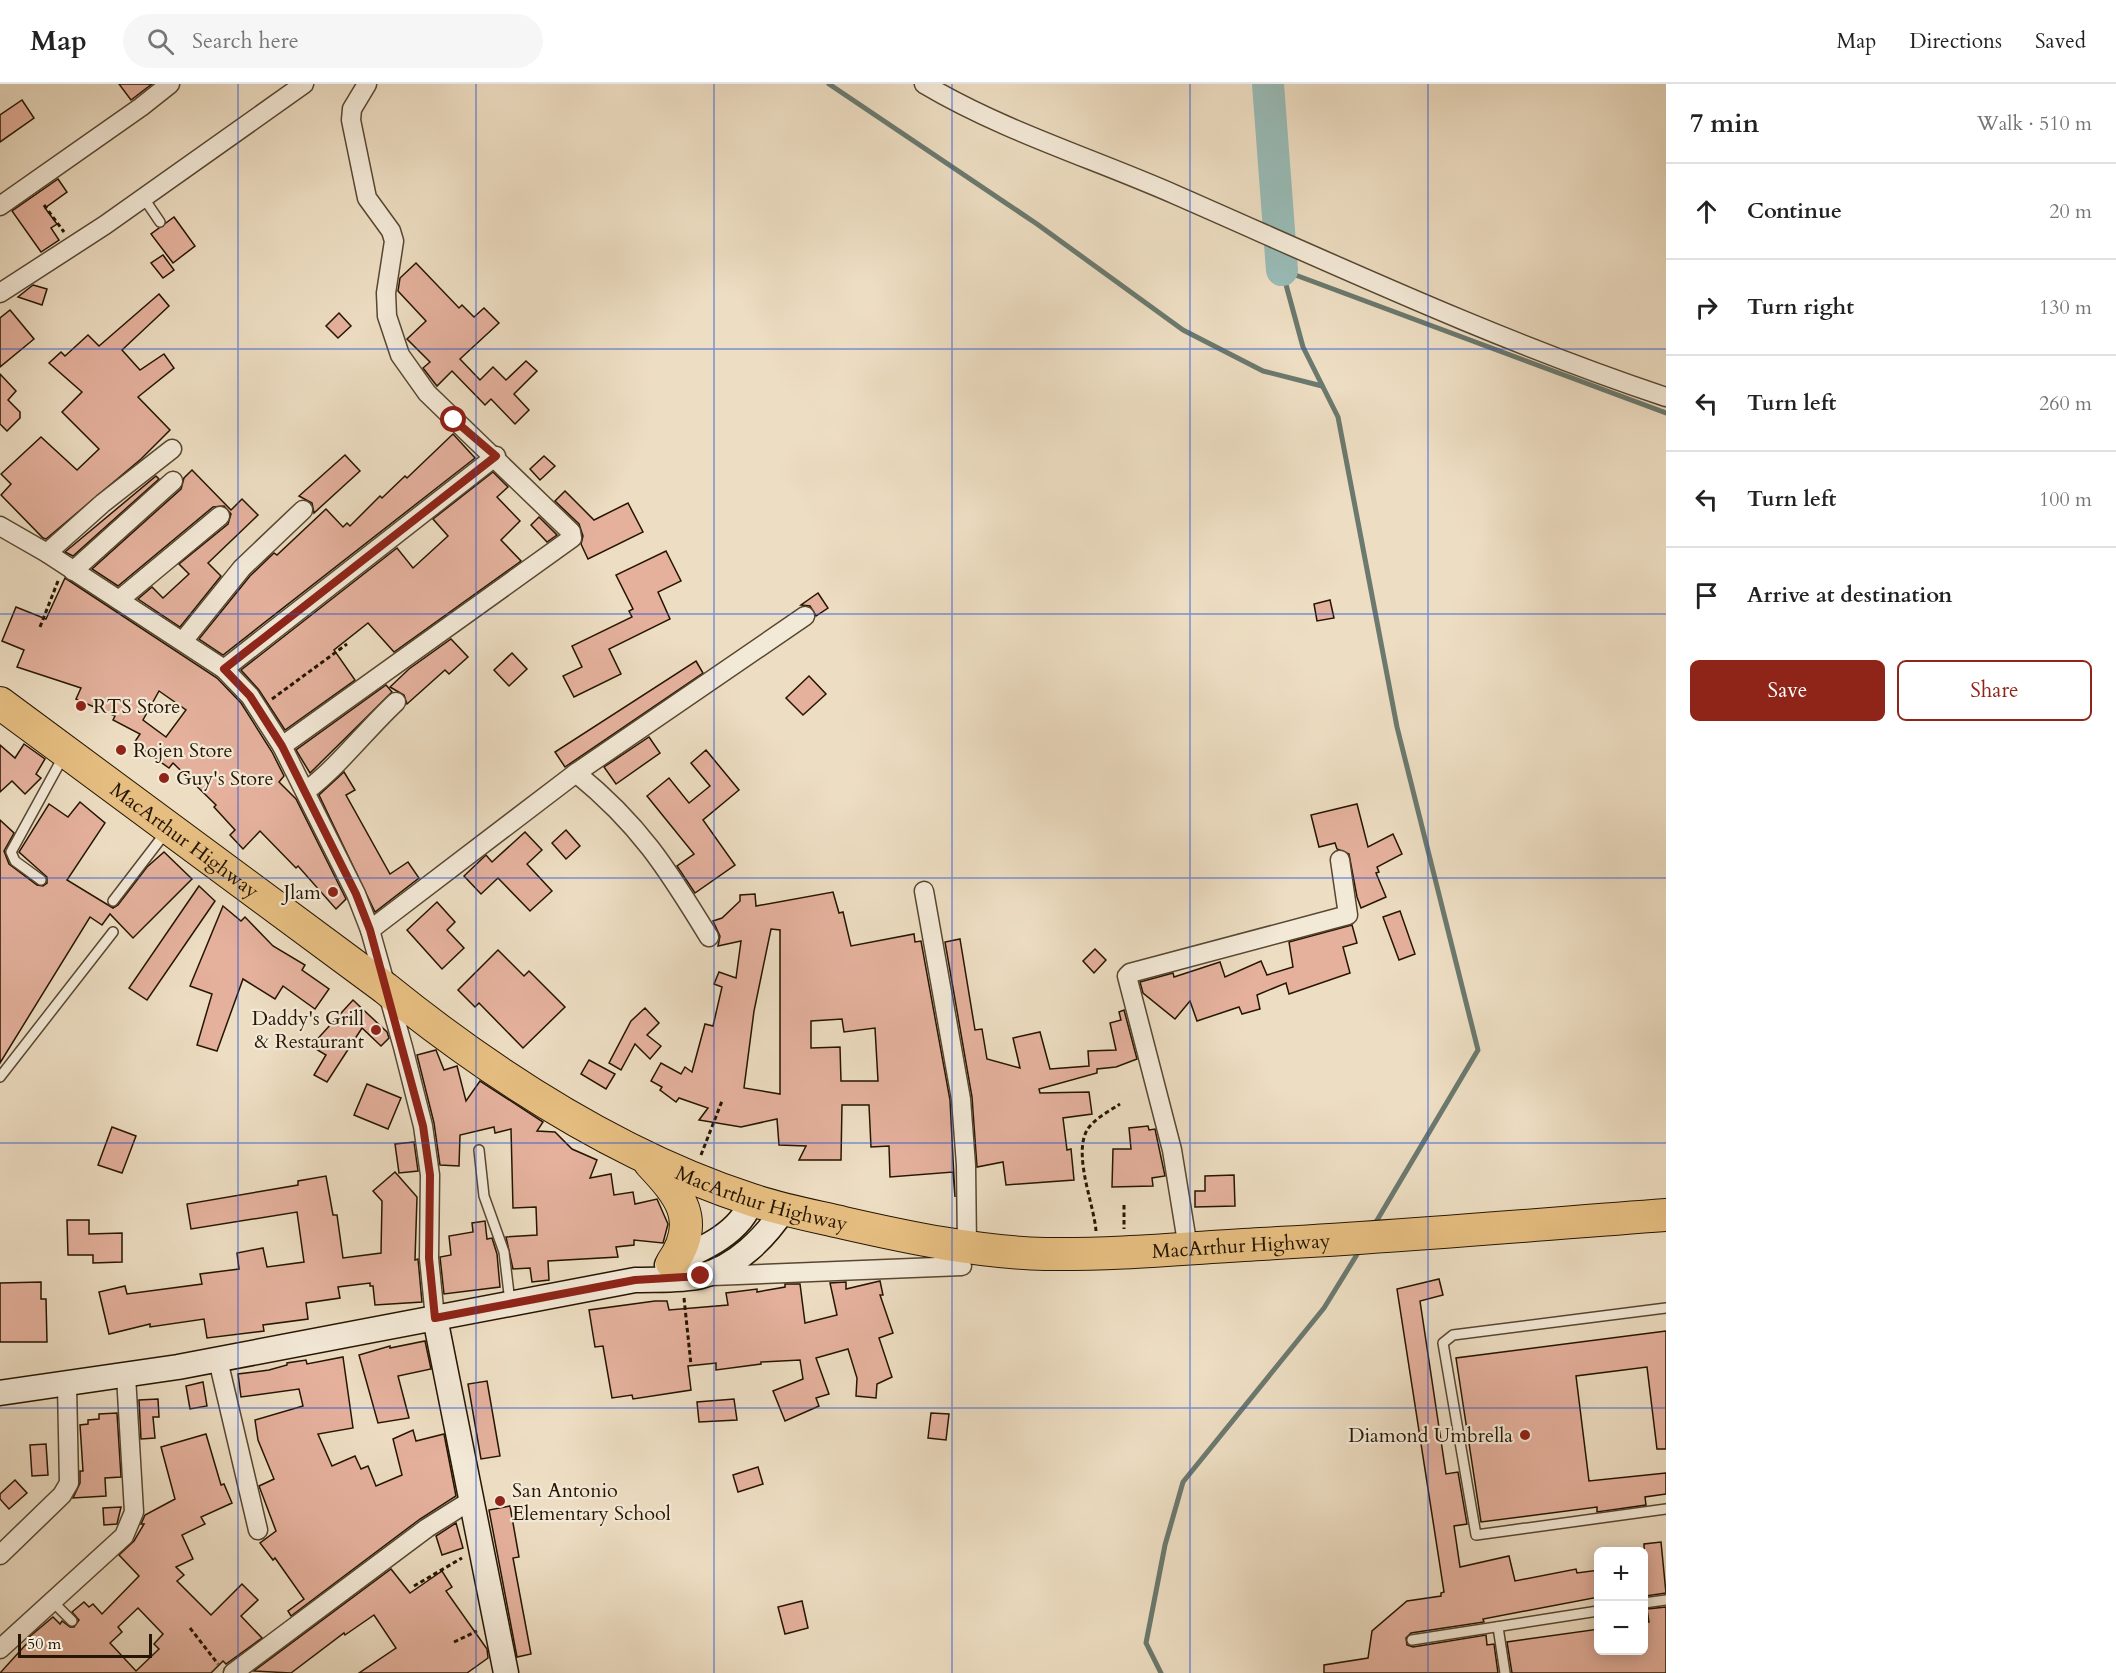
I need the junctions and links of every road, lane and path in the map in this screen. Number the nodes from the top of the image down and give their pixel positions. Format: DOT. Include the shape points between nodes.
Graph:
graph roads {
  1 [pos="170,84"];
  2 [pos="304,84"];
  3 [pos="367,84"];
  4 [pos="924,84"];
  5 [pos="143,197"];
  6 [pos="44,205"];
  7 [pos="0,206"];
  8 [pos="160,222"];
  9 [pos="74,246"];
  10 [pos="0,293"];
  11 [pos="1666,397"];
  12 [pos="172,449"];
  13 [pos="496,456"];
  14 [pos="173,481"];
  15 [pos="303,510"];
  16 [pos="220,516"];
  17 [pos="0,526"];
  18 [pos="47,553"];
  19 [pos="69,568"];
  20 [pos="119,600"];
  21 [pos="805,616"];
  22 [pos="40,627"];
  23 [pos="183,640"];
  24 [pos="347,644"];
  25 [pos="224,669"];
  26 [pos="396,702"];
  27 [pos="0,703"];
  28 [pos="259,709"];
  29 [pos="282,746"];
  30 [pos="66,752"];
  31 [pos="576,772"];
  32 [pos="306,791"];
  33 [pos="168,829"];
  34 [pos="1340,861"];
  35 [pos="41,880"];
  36 [pos="924,891"];
  37 [pos="113,901"];
  38 [pos="370,930"];
  39 [pos="112,932"];
  40 [pos="709,937"];
  41 [pos="385,988"];
  42 [pos="0,1077"];
  43 [pos="722,1101"];
  44 [pos="1120,1104"];
  45 [pos="479,1150"];
  46 [pos="641,1154"];
  47 [pos="693,1177"];
  48 [pos="751,1200"];
  49 [pos="784,1209"];
  50 [pos="1666,1215"];
  51 [pos="1188,1248"];
  52 [pos="1098,1254"];
  53 [pos="965,1257"];
  54 [pos="685,1272"];
  55 [pos="511,1304"];
  56 [pos="1666,1308"];
  57 [pos="435,1318"];
  58 [pos="218,1360"];
  59 [pos="691,1365"];
  60 [pos="126,1376"];
  61 [pos="67,1385"];
  62 [pos="0,1393"];
  63 [pos="470,1501"];
  64 [pos="1666,1509"];
  65 [pos="258,1530"];
  66 [pos="480,1547"];
  67 [pos="0,1555"];
  68 [pos="414,1586"];
  69 [pos="1666,1600"];
  70 [pos="53,1602"];
  71 [pos="1648,1603"];
  72 [pos="1594,1612"];
  73 [pos="72,1621"];
  74 [pos="1498,1627"];
  75 [pos="190,1628"];
  76 [pos="1412,1640"];
  77 [pos="0,1649"];
  78 [pos="225,1673"];
  79 [pos="233,1673"];
  80 [pos="506,1673"];
  81 [pos="1505,1673"];
  1 -- 7 [label="street"];
  2 -- 5 [label="street"];
  3 -- 13 [label="street" via="352,109 351,120 367,198 394,241 387,293 391,335 416,380"];
  4 -- 11 [label="street" via="962,105 1467,324"];
  5 -- 8 [label="lane"];
  5 -- 9 [label="street"];
  6 -- 9 [label="path"];
  9 -- 10 [label="street"];
  12 -- 18 [label="street"];
  13 -- 25 [label="street"];
  13 -- 29 [label="street" via="571,532 572,538"];
  14 -- 19 [label="street"];
  15 -- 23 [label="street" via="235,577"];
  16 -- 20 [label="street"];
  17 -- 18 [label="street"];
  18 -- 19 [label="street"];
  19 -- 20 [label="street"];
  19 -- 22 [label="path"];
  20 -- 23 [label="street"];
  21 -- 31 [label="street"];
  23 -- 25 [label="street"];
  24 -- 28 [label="path"];
  25 -- 28 [label="street"];
  26 -- 32 [label="street" via="335,768"];
  27 -- 30 [label="highway, MacArthur Highway"];
  28 -- 29 [label="street"];
  29 -- 32 [label="street"];
  30 -- 33 [label="highway, MacArthur Highway"];
  30 -- 35 [label="lane" via="11,852 15,861"];
  31 -- 38 [label="street"];
  31 -- 40 [label="street" via="642,833"];
  32 -- 38 [label="street"];
  33 -- 37 [label="lane"];
  33 -- 41 [label="highway, MacArthur Highway"];
  34 -- 51 [label="street" via="1348,915 1127,976 1172,1150"];
  36 -- 53 [label="street" via="961,1099 966,1165"];
  38 -- 41 [label="street"];
  39 -- 42 [label="lane"];
  41 -- 46 [label="highway, MacArthur Highway" via="506,1078"];
  41 -- 57 [label="street" via="423,1126 430,1175 429,1258"];
  43 -- 47 [label="path"];
  44 -- 52 [label="path" via="1093,1123 1083,1144"];
  45 -- 55 [label="lane" via="484,1196 504,1252"];
  46 -- 47 [label="highway, MacArthur Highway"];
  46 -- 54 [label="highway" via="677,1191 685,1208"];
  47 -- 48 [label="highway, MacArthur Highway"];
  48 -- 49 [label="highway, MacArthur Highway"];
  48 -- 54 [label="main road" via="748,1211"];
  49 -- 53 [label="highway, MacArthur Highway" via="904,1236"];
  49 -- 54 [label="main road" via="769,1232 731,1262"];
  50 -- 51 [label="highway, MacArthur Highway" via="1398,1237"];
  51 -- 52 [label="highway, MacArthur Highway"];
  52 -- 53 [label="highway, MacArthur Highway"];
  53 -- 54 [label="street"];
  54 -- 55 [label="main road"];
  54 -- 59 [label="path"];
  55 -- 57 [label="main road"];
  56 -- 64 [label="lane" via="1453,1335 1443,1343 1476,1535"];
  57 -- 58 [label="main road"];
  57 -- 63 [label="main road"];
  58 -- 60 [label="main road"];
  58 -- 65 [label="street"];
  60 -- 61 [label="main road"];
  60 -- 70 [label="street" via="134,1512 131,1524 124,1536"];
  61 -- 62 [label="main road"];
  61 -- 67 [label="street" via="69,1483 62,1495"];
  63 -- 66 [label="main road"];
  63 -- 79 [label="street" via="427,1528"];
  66 -- 68 [label="path"];
  66 -- 80 [label="main road"];
  69 -- 71 [label="lane"];
  70 -- 73 [label="lane"];
  70 -- 77 [label="street"];
  72 -- 74 [label="lane"];
  74 -- 76 [label="lane"];
  74 -- 81 [label="lane"];
  75 -- 78 [label="path"];
}
